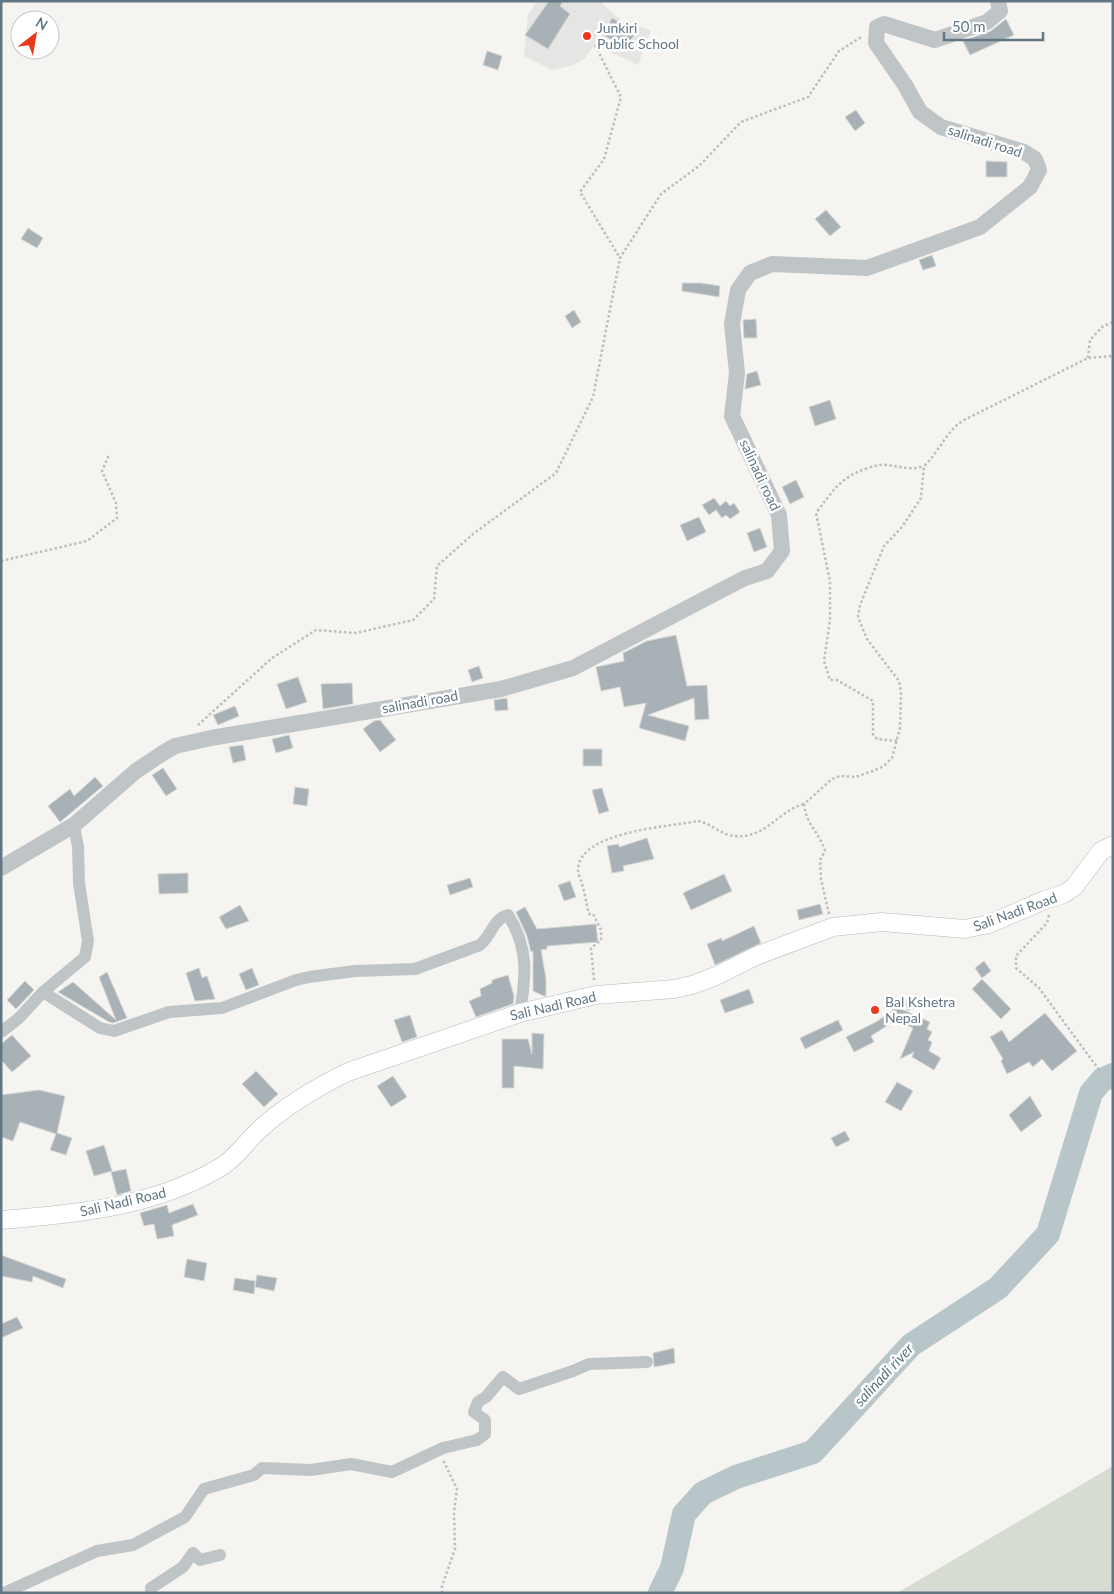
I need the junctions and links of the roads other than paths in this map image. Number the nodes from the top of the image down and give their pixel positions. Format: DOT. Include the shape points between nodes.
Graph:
graph roads {
  1 [pos="998,1"];
  2 [pos="74,825"];
  3 [pos="1113,845"];
  4 [pos="1,868"];
  5 [pos="43,992"];
  6 [pos="520,1013"];
  7 [pos="1,1032"];
  8 [pos="1,1220"];
  9 [pos="648,1362"];
  10 [pos="220,1555"];
  11 [pos="4,1593"];
  12 [pos="151,1593"];
  1 -- 2 [label="street, salinadi road" via="1000,11 987,22 935,40 884,24 878,27 876,43 920,112 941,127 1024,152 1035,159 1039,170 1030,187 980,227 867,268 772,264 750,273 738,290 732,324 736,374 732,416 779,515 782,551 767,571 745,578 573,668 501,689 175,746 136,772"];
  2 -- 4 [label="street, salinadi road"];
  2 -- 5 [label="street" via="87,949 85,957"];
  3 -- 6 [label="main road, Sali Nadi Road" via="1101,851 1064,894 975,928 882,922 833,927 764,952 692,986 596,995"];
  5 -- 6 [label="street" via="100,1028 114,1031 169,1012 222,1008 296,980 355,971 415,969 480,944 497,921 508,915 520,938 526,977"];
  5 -- 7 [label="street"];
  6 -- 8 [label="main road, Sali Nadi Road" via="330,1081 259,1130 222,1167 168,1192 86,1212"];
  9 -- 11 [label="street" via="589,1364 519,1389 503,1376 478,1402 474,1412 485,1420 486,1434 477,1440 439,1450 392,1472 351,1464 312,1470 262,1468 254,1475 204,1489 185,1516 133,1545 96,1551"];
  10 -- 12 [label="street" via="200,1560 193,1553 183,1567 151,1588"];
}
